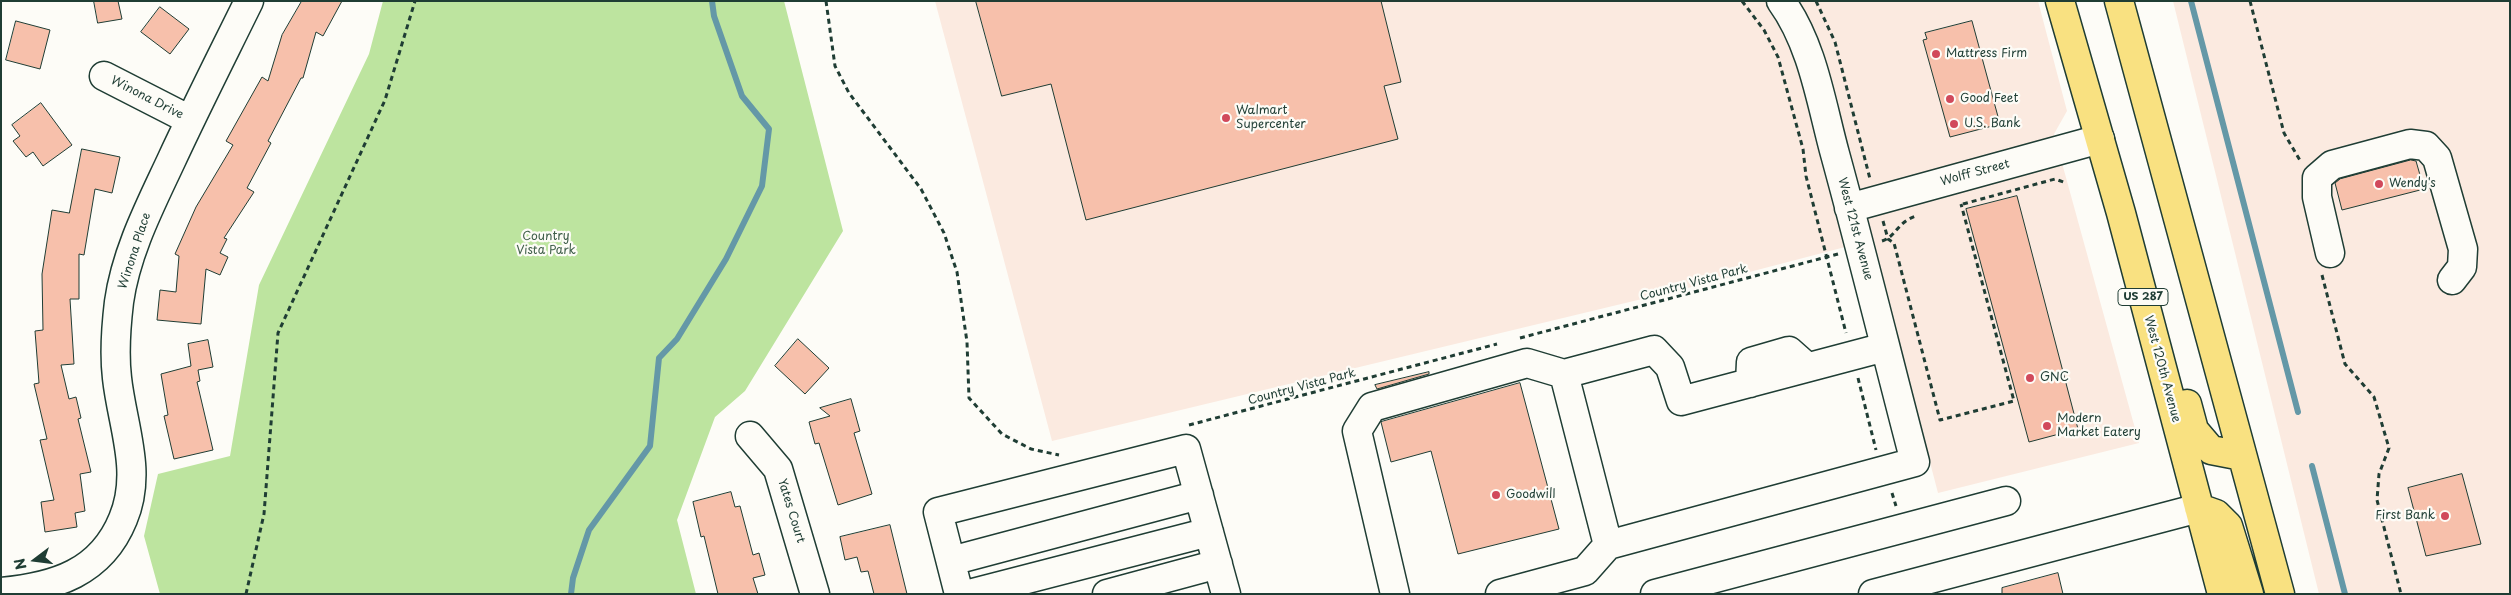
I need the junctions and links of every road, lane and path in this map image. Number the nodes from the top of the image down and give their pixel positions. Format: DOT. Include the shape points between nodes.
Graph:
graph roads {
  1 [pos="249,1"];
  2 [pos="415,1"];
  3 [pos="826,1"];
  4 [pos="1742,1"];
  5 [pos="1781,1"];
  6 [pos="1816,1"];
  7 [pos="2060,1"];
  8 [pos="2119,1"];
  9 [pos="2250,1"];
  10 [pos="104,76"];
  11 [pos="190,120"];
  12 [pos="2102,144"];
  13 [pos="2303,166"];
  14 [pos="2066,183"];
  15 [pos="1876,200"];
  16 [pos="1962,204"];
  17 [pos="1954,206"];
  18 [pos="1849,208"];
  19 [pos="1922,215"];
  20 [pos="1888,239"];
  21 [pos="1860,248"];
  22 [pos="1826,257"];
  23 [pos="2325,262"];
  24 [pos="2452,280"];
  25 [pos="1512,341"];
  26 [pos="1503,343"];
  27 [pos="1885,347"];
  28 [pos="1852,356"];
  29 [pos="1564,374"];
  30 [pos="1187,426"];
  31 [pos="750,436"];
  32 [pos="1065,456"];
  33 [pos="2242,456"];
  34 [pos="1884,470"];
  35 [pos="1199,495"];
  36 [pos="2006,501"];
  37 [pos="1896,507"];
  38 [pos="2199,508"];
  39 [pos="1209,532"];
  40 [pos="1608,545"];
  41 [pos="950,561"];
  42 [pos="1218,564"];
  43 [pos="1,592"];
  44 [pos="246,594"];
  45 [pos="815,594"];
  46 [pos="959,594"];
  47 [pos="969,594"];
  48 [pos="1107,594"];
  49 [pos="1226,594"];
  50 [pos="1395,594"];
  51 [pos="1500,594"];
  52 [pos="1655,594"];
  53 [pos="1873,594"];
  54 [pos="2222,594"];
  55 [pos="2249,594"];
  56 [pos="2280,594"];
  57 [pos="2400,594"];
  1 -- 11 [label="street, Winona Place"];
  2 -- 44 [label="path" via="385,100 278,333 264,514"];
  3 -- 32 [label="path" via="835,66 849,93 921,189 944,233 958,281 967,342 969,398 1002,434 1031,449"];
  4 -- 22 [label="path" via="1764,30 1778,58 1803,149 1806,176"];
  5 -- 18 [label="street, West 121st Avenue" via="1808,54"];
  6 -- 15 [label="path" via="1835,42"];
  7 -- 12 [label="main road, West 120th Avenue / US 287"];
  8 -- 33 [label="main road"];
  9 -- 13 [label="path" via="2284,133"];
  10 -- 11 [label="street, Winona Drive"];
  11 -- 43 [label="street, Winona Place" via="142,221 119,302 117,376 132,466 132,484 123,520 87,568 39,586"];
  12 -- 15 [label="street, Wolff Street"];
  12 -- 33 [label="main road" via="2129,185 2194,430 2210,450"];
  12 -- 38 [label="main road, West 120th Avenue / US 287"];
  14 -- 16 [label="path" via="2055,179"];
  15 -- 18 [label="street, Wolff Street"];
  15 -- 20 [label="path"];
  16 -- 17 [label="path"];
  16 -- 20 [label="path" via="2014,400 1940,420 1894,243"];
  18 -- 21 [label="street, West 121st Avenue"];
  19 -- 20 [label="path" via="1905,220"];
  20 -- 21 [label="path, Country Vista Park"];
  21 -- 22 [label="path, Country Vista Park"];
  21 -- 27 [label="street, West 121st Avenue"];
  22 -- 25 [label="path, Country Vista Park"];
  22 -- 28 [label="path"];
  23 -- 24 [label="street" via="2317,178 2332,165 2410,144 2426,146 2437,158 2463,249 2462,268"];
  23 -- 57 [label="path" via="2345,364 2374,397 2389,448 2379,474 2377,500"];
  26 -- 30 [label="path, Country Vista Park"];
  27 -- 28 [label="street"];
  27 -- 34 [label="street, West 121st Avenue" via="1915,462"];
  28 -- 29 [label="street" via="1681,401 1670,366 1654,350"];
  28 -- 34 [label="path"];
  29 -- 40 [label="street"];
  29 -- 50 [label="street" via="1527,363 1372,407 1357,431"];
  31 -- 45 [label="street, Yates Court" via="778,469"];
  33 -- 56 [label="main road"];
  34 -- 37 [label="path"];
  34 -- 40 [label="street"];
  35 -- 39 [label="street"];
  35 -- 41 [label="street"];
  35 -- 41 [label="street" via="1186,449 938,512"];
  36 -- 52 [label="street"];
  38 -- 53 [label="street"];
  38 -- 54 [label="main road, West 120th Avenue / US 287"];
  38 -- 55 [label="main road" via="2216,514 2228,526"];
  39 -- 42 [label="street"];
  39 -- 47 [label="street"];
  40 -- 51 [label="street" via="1585,570"];
  41 -- 46 [label="street"];
  42 -- 48 [label="street"];
  42 -- 49 [label="street"];
}
